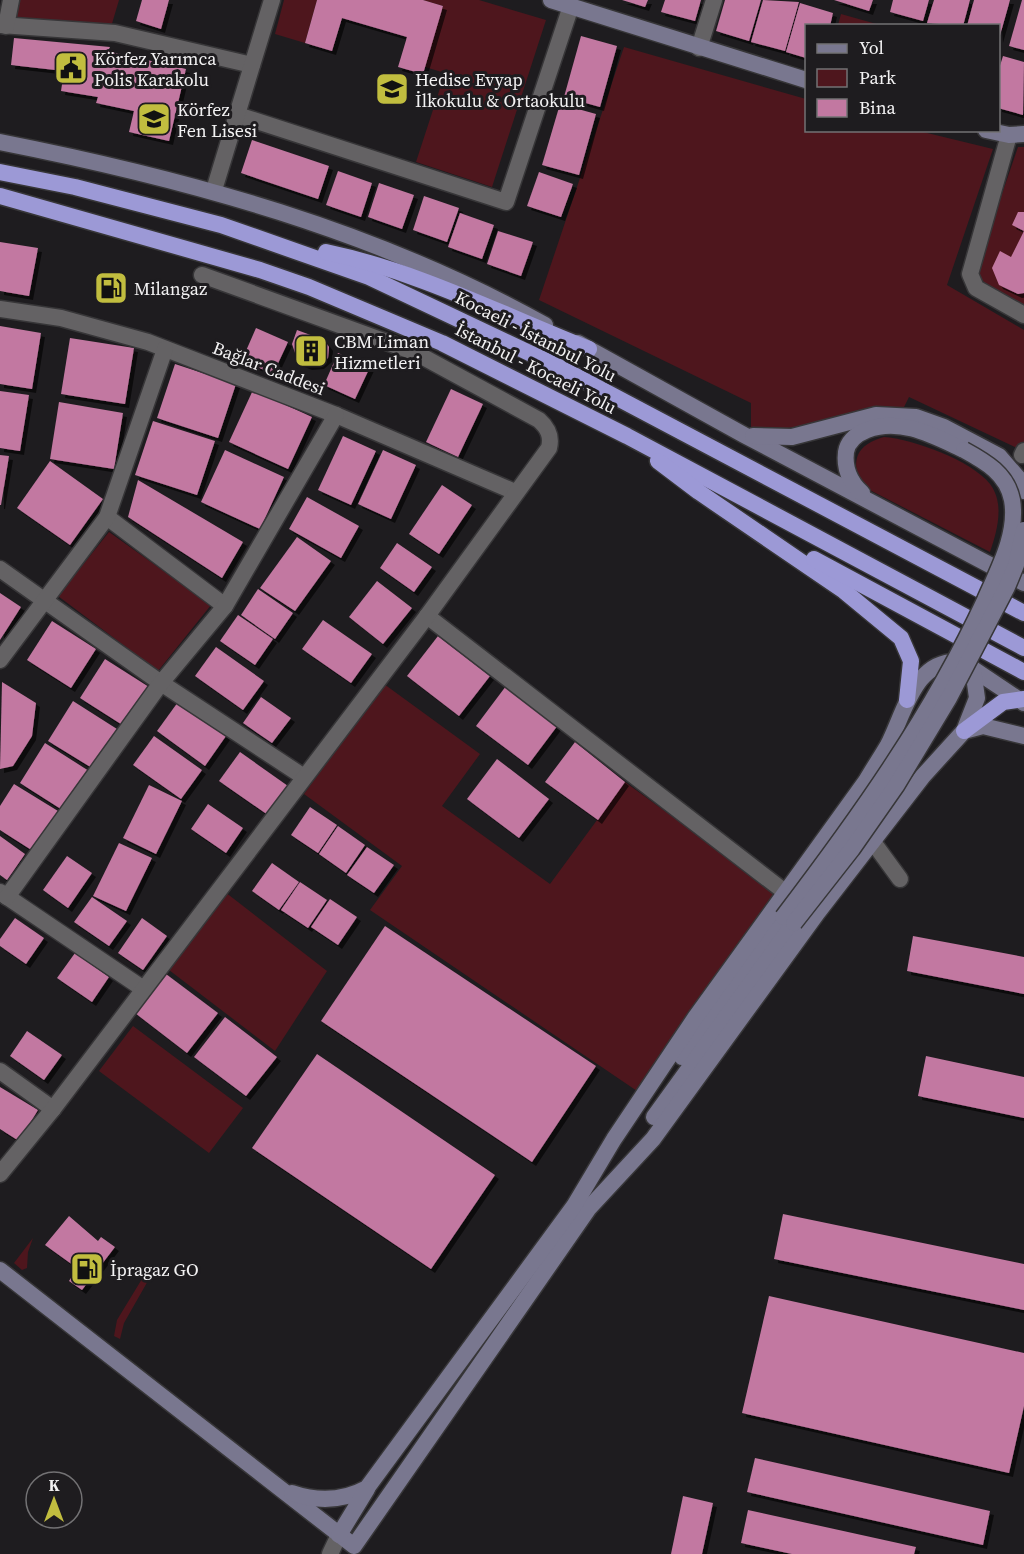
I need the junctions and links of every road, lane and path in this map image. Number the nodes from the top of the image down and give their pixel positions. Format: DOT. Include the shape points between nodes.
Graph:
graph roads {
  1 [pos="11,0"];
  2 [pos="272,0"];
  3 [pos="550,0"];
  4 [pos="714,0"];
  5 [pos="571,6"];
  6 [pos="3,26"];
  7 [pos="699,48"];
  8 [pos="252,65"];
  9 [pos="805,79"];
  10 [pos="238,115"];
  11 [pos="998,132"];
  12 [pos="1016,135"];
  13 [pos="0,142"];
  14 [pos="0,172"];
  15 [pos="214,190"];
  16 [pos="0,196"];
  17 [pos="273,242"];
  18 [pos="202,275"];
  19 [pos="0,309"];
  20 [pos="1024,315"];
  21 [pos="165,349"];
  22 [pos="590,349"];
  23 [pos="336,415"];
  24 [pos="744,435"];
  25 [pos="630,438"];
  26 [pos="1024,491"];
  27 [pos="515,492"];
  28 [pos="866,498"];
  29 [pos="107,517"];
  30 [pos="750,525"];
  31 [pos="1024,530"];
  32 [pos="0,569"];
  33 [pos="1024,583"];
  34 [pos="44,601"];
  35 [pos="225,606"];
  36 [pos="1024,614"];
  37 [pos="427,616"];
  38 [pos="1024,648"];
  39 [pos="0,660"];
  40 [pos="968,665"];
  41 [pos="1024,672"];
  42 [pos="161,683"];
  43 [pos="908,700"];
  44 [pos="1022,700"];
  45 [pos="964,731"];
  46 [pos="1024,736"];
  47 [pos="304,777"];
  48 [pos="873,842"];
  49 [pos="900,879"];
  50 [pos="785,892"];
  51 [pos="4,895"];
  52 [pos="788,920"];
  53 [pos="142,988"];
  54 [pos="0,1071"];
  55 [pos="52,1109"];
  56 [pos="0,1174"];
  57 [pos="581,1207"];
  58 [pos="0,1270"];
  59 [pos="367,1488"];
  60 [pos="282,1490"];
  61 [pos="339,1535"];
  62 [pos="352,1550"];
  63 [pos="330,1554"];
  1 -- 6 [label="street"];
  2 -- 8 [label="street"];
  3 -- 5 [label="main road"];
  4 -- 7 [label="street"];
  5 -- 7 [label="main road"];
  5 -- 10 [label="street" via="506,202"];
  6 -- 8 [label="street" via="115,33"];
  7 -- 9 [label="main road"];
  8 -- 10 [label="street"];
  10 -- 15 [label="street"];
  11 -- 12 [label="main road"];
  12 -- 20 [label="street" via="970,274 976,288"];
  13 -- 15 [label="main road"];
  14 -- 17 [label="highway, Kocaeli - İstanbul Yolu" via="147,204"];
  15 -- 22 [label="main road" via="450,276"];
  16 -- 25 [label="highway, İstanbul - Kocaeli Yolu" via="224,258 309,287 442,343"];
  17 -- 22 [label="highway" via="374,264"];
  17 -- 36 [label="highway, Kocaeli - İstanbul Yolu" via="417,298 557,366"];
  18 -- 27 [label="street" via="414,352 539,420 551,440 549,448"];
  19 -- 21 [label="street, Bağlar Caddesi" via="61,318"];
  21 -- 23 [label="street, Bağlar Caddesi"];
  21 -- 29 [label="street"];
  22 -- 24 [label="main road"];
  23 -- 27 [label="street, Bağlar Caddesi"];
  23 -- 35 [label="street"];
  24 -- 26 [label="main road" via="792,437 854,419 886,414 916,417 999,456"];
  24 -- 28 [label="main road"];
  25 -- 30 [label="highway" via="699,492"];
  25 -- 38 [label="highway, İstanbul - Kocaeli Yolu"];
  27 -- 37 [label="street"];
  28 -- 33 [label="main road"];
  28 -- 52 [label="main road, bridge" via="854,486 846,464 847,446 860,432 874,427 904,426 923,431 987,463 1008,487 1013,516 1005,551 974,624 918,726"];
  29 -- 34 [label="street"];
  29 -- 35 [label="street"];
  30 -- 41 [label="highway"];
  30 -- 43 [label="highway" via="844,591 901,638 911,661"];
  31 -- 52 [label="main road, bridge" via="1007,587 928,735 852,849"];
  32 -- 34 [label="street"];
  34 -- 39 [label="street"];
  34 -- 42 [label="street"];
  35 -- 42 [label="street"];
  37 -- 47 [label="street"];
  37 -- 50 [label="street"];
  40 -- 43 [label="main road" via="947,660 935,665"];
  40 -- 44 [label="main road"];
  40 -- 45 [label="main road" via="977,698"];
  42 -- 47 [label="street"];
  42 -- 51 [label="street"];
  43 -- 50 [label="main road" via="866,781"];
  44 -- 45 [label="highway" via="1003,702"];
  45 -- 46 [label="main road" via="983,726"];
  45 -- 48 [label="main road" via="923,776"];
  47 -- 53 [label="street"];
  48 -- 49 [label="street"];
  48 -- 57 [label="main road" via="653,1139"];
  50 -- 57 [label="main road" via="614,1139"];
  51 -- 53 [label="street"];
  52 -- 57 [label="main road"];
  53 -- 55 [label="street"];
  54 -- 55 [label="street"];
  55 -- 56 [label="street"];
  57 -- 59 [label="main road"];
  57 -- 62 [label="main road"];
  58 -- 60 [label="main road"];
  59 -- 60 [label="main road" via="352,1496 331,1499 308,1499"];
  59 -- 61 [label="main road"];
  60 -- 61 [label="main road"];
  61 -- 62 [label="main road"];
  61 -- 63 [label="street"];
}
